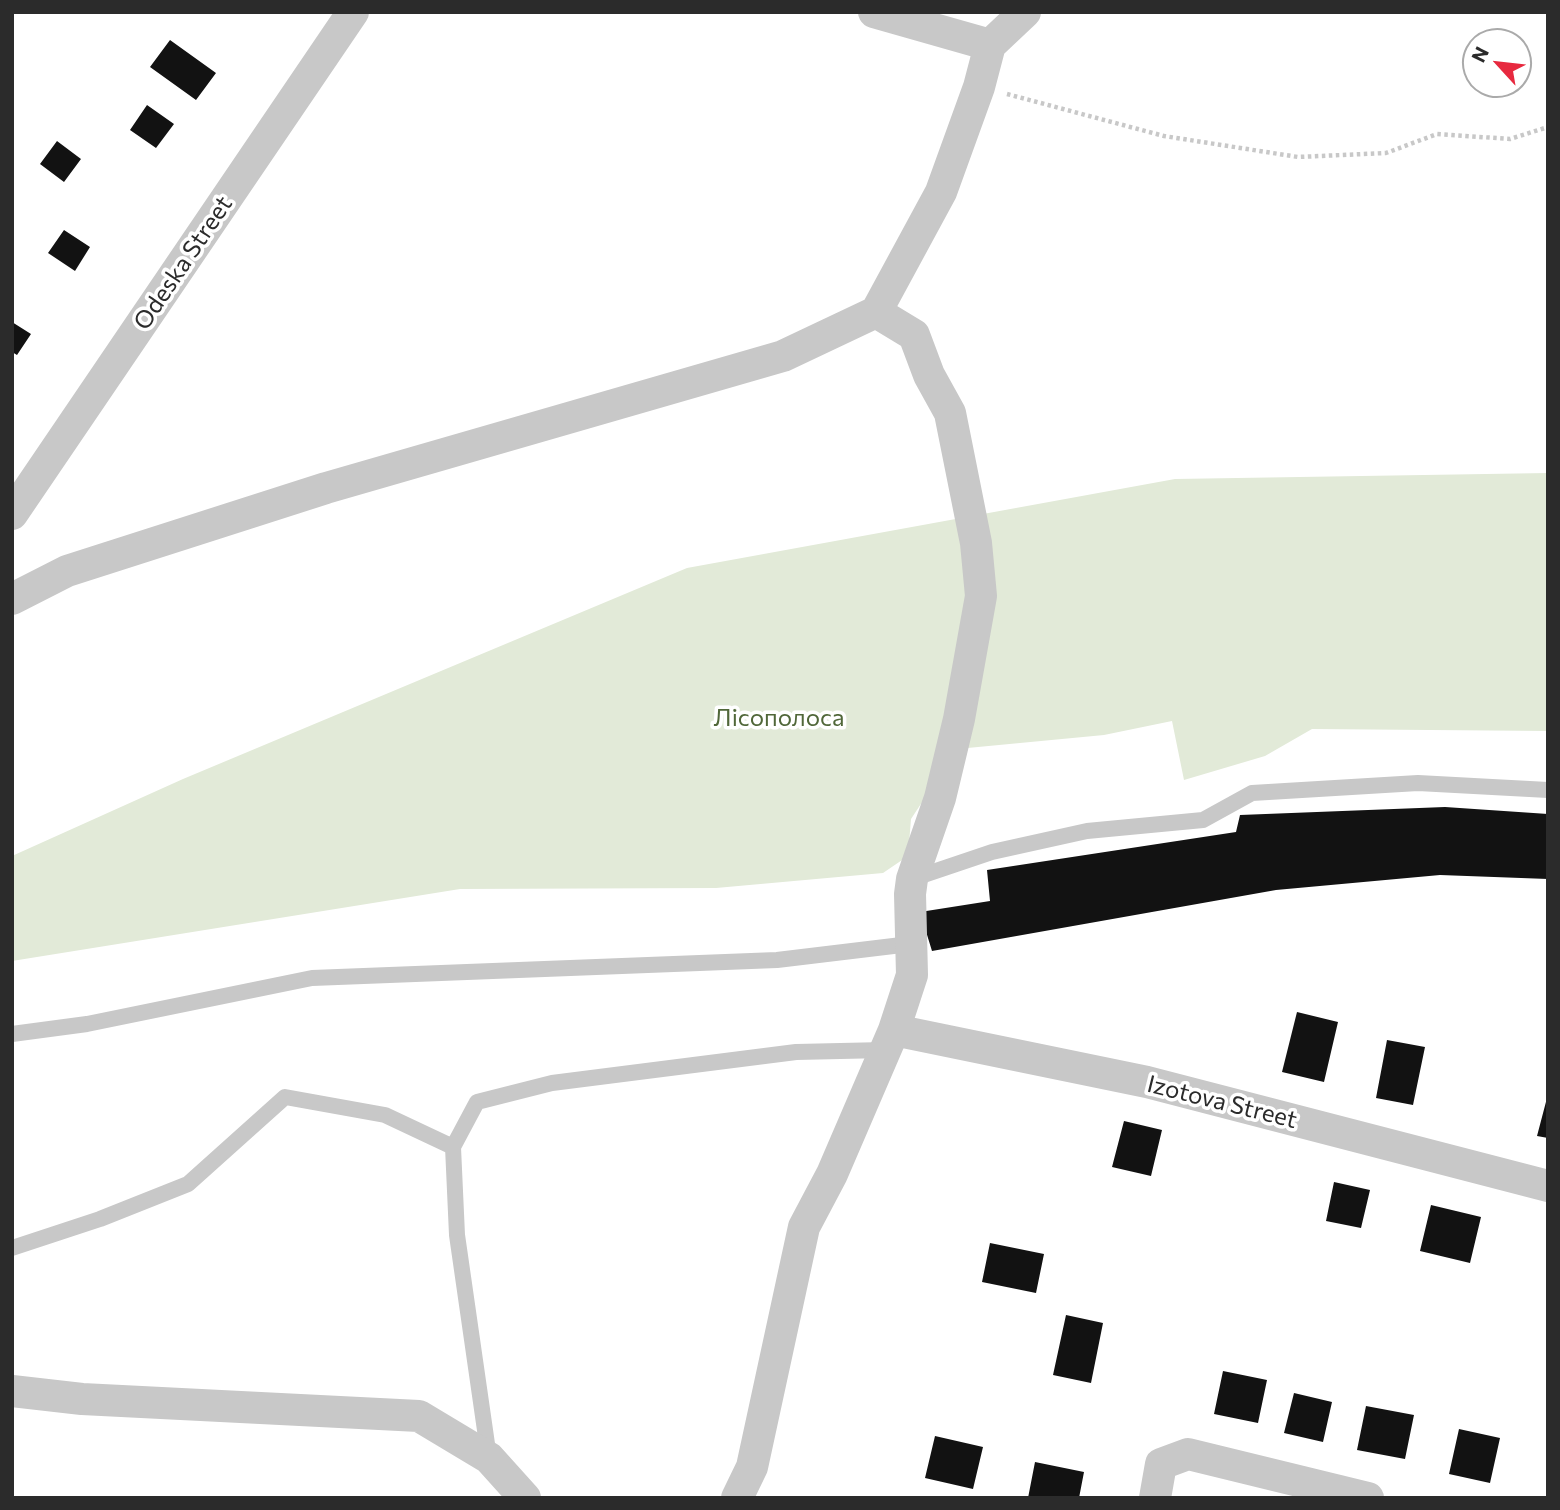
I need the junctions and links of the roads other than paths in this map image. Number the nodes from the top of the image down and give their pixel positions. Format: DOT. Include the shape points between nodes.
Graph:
graph roads {
  1 [pos="353,12"];
  2 [pos="874,12"];
  3 [pos="1025,12"];
  4 [pos="990,45"];
  5 [pos="876,312"];
  6 [pos="12,514"];
  7 [pos="12,599"];
  8 [pos="1548,790"];
  9 [pos="912,879"];
  10 [pos="910,944"];
  11 [pos="12,1034"];
  12 [pos="890,1040"];
  13 [pos="453,1147"];
  14 [pos="1548,1186"];
  15 [pos="12,1248"];
  16 [pos="12,1391"];
  17 [pos="489,1458"];
  18 [pos="525,1498"];
  19 [pos="737,1498"];
  20 [pos="1155,1498"];
  21 [pos="1368,1498"];
  1 -- 6 [label="street, Odeska Street"];
  2 -- 4 [label="street"];
  3 -- 4 [label="street"];
  4 -- 5 [label="street" via="941,192"];
  5 -- 7 [label="street" via="783,356 326,488 67,570"];
  5 -- 9 [label="street" via="914,335 950,413 976,543 981,596 940,798"];
  8 -- 9 [label="lane" via="1418,783 1252,793 1203,820 1087,831 992,852"];
  9 -- 10 [label="street"];
  10 -- 11 [label="lane" via="777,960 312,978 87,1024"];
  10 -- 12 [label="street" via="912,975"];
  12 -- 13 [label="lane" via="552,1083 477,1102"];
  12 -- 14 [label="street, Izotova Street" via="1147,1082"];
  12 -- 19 [label="street" via="804,1227 752,1467"];
  13 -- 15 [label="lane" via="385,1115 285,1097 188,1184"];
  13 -- 17 [label="lane" via="457,1235"];
  16 -- 17 [label="street" via="82,1399 419,1416"];
  17 -- 18 [label="street"];
  20 -- 21 [label="street" via="1161,1464 1188,1454"];
}
